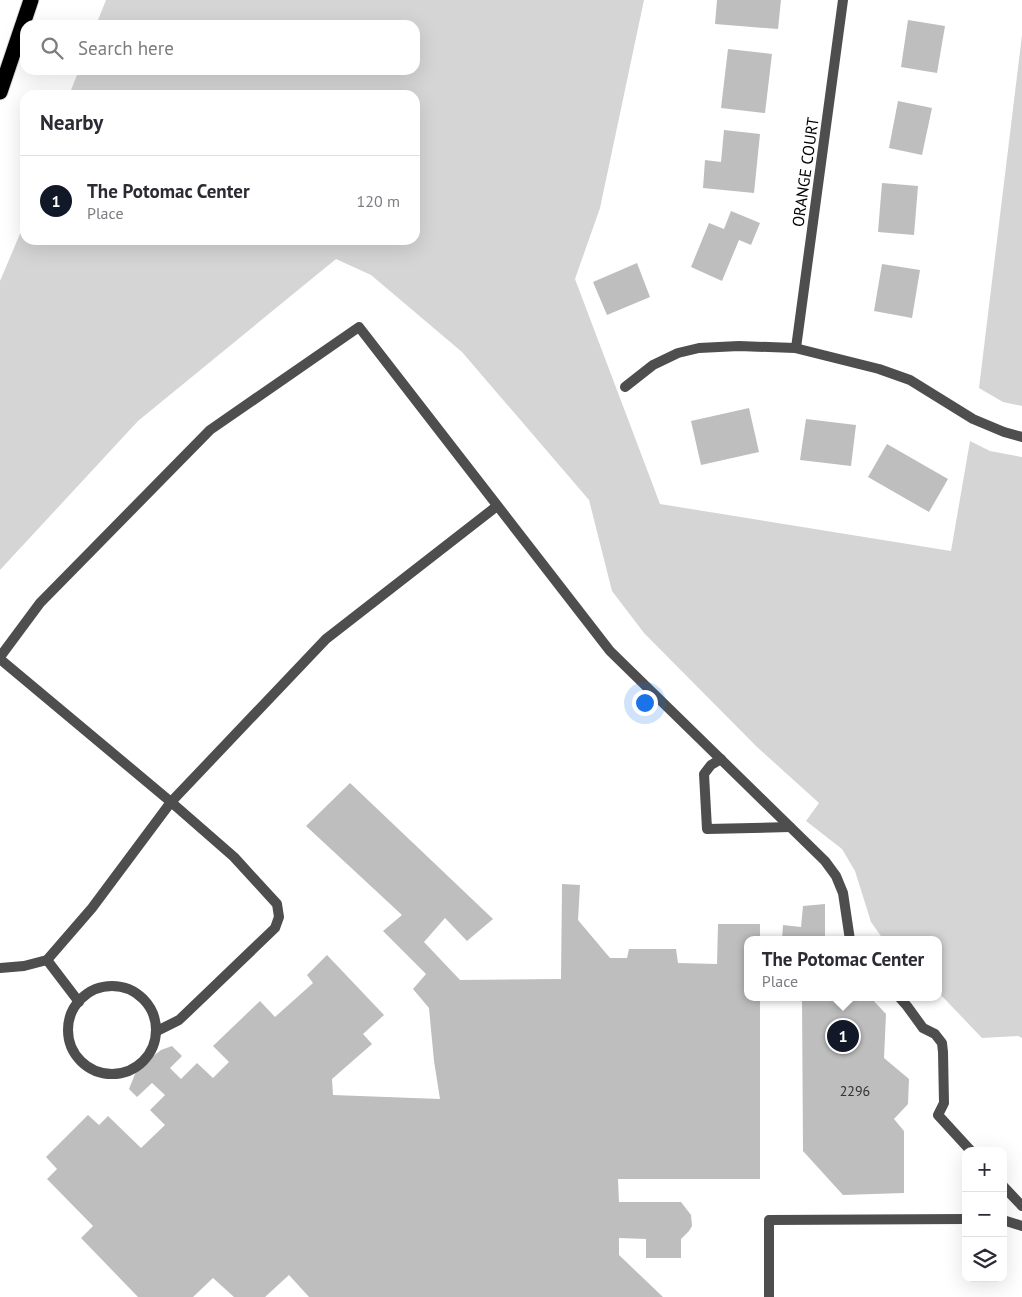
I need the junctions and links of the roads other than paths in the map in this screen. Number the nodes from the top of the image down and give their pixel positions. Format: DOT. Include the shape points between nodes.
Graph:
graph roads {
  1 [pos="31,0"];
  2 [pos="843,0"];
  3 [pos="24,20"];
  4 [pos="20,33"];
  5 [pos="0,92"];
  6 [pos="796,348"];
  7 [pos="625,387"];
  8 [pos="1022,437"];
  9 [pos="497,506"];
  10 [pos="0,658"];
  11 [pos="721,759"];
  12 [pos="172,802"];
  13 [pos="790,828"];
  14 [pos="849,936"];
  15 [pos="47,960"];
  16 [pos="0,968"];
  17 [pos="903,1001"];
  18 [pos="79,1002"];
  19 [pos="156,1031"];
  20 [pos="967,1147"];
  21 [pos="1007,1190"];
  22 [pos="1022,1206"];
  23 [pos="962,1219"];
  24 [pos="1007,1221"];
  25 [pos="1022,1226"];
  26 [pos="769,1297"];
  1 -- 3 [label="highway"];
  2 -- 6 [label="street, ORANGE COURT"];
  4 -- 5 [label="highway"];
  6 -- 7 [label="street" via="699,348 678,353 653,366"];
  6 -- 8 [label="street" via="910,380 973,419"];
  9 -- 10 [label="street" via="359,327 210,430 40,603"];
  9 -- 11 [label="street" via="610,651"];
  9 -- 12 [label="street" via="326,638"];
  10 -- 12 [label="street"];
  11 -- 13 [label="street"];
  11 -- 13 [label="street" via="704,774 707,829"];
  12 -- 15 [label="street" via="92,908"];
  12 -- 19 [label="street" via="234,857 277,904 279,916 275,928 179,1020"];
  13 -- 14 [label="street" via="836,876 843,893"];
  15 -- 16 [label="street"];
  15 -- 18 [label="street"];
  17 -- 20 [label="street" via="923,1028 935,1034 942,1043 944,1103 938,1115"];
  18 -- 19 [label="street" via="100,988 124,988 142,998 150,1007"];
  18 -- 19 [label="street" via="70,1018 70,1040 80,1060 97,1071 110,1074 132,1070 150,1054"];
  21 -- 22 [label="street"];
  23 -- 26 [label="street" via="769,1220"];
  24 -- 25 [label="street"];
}
